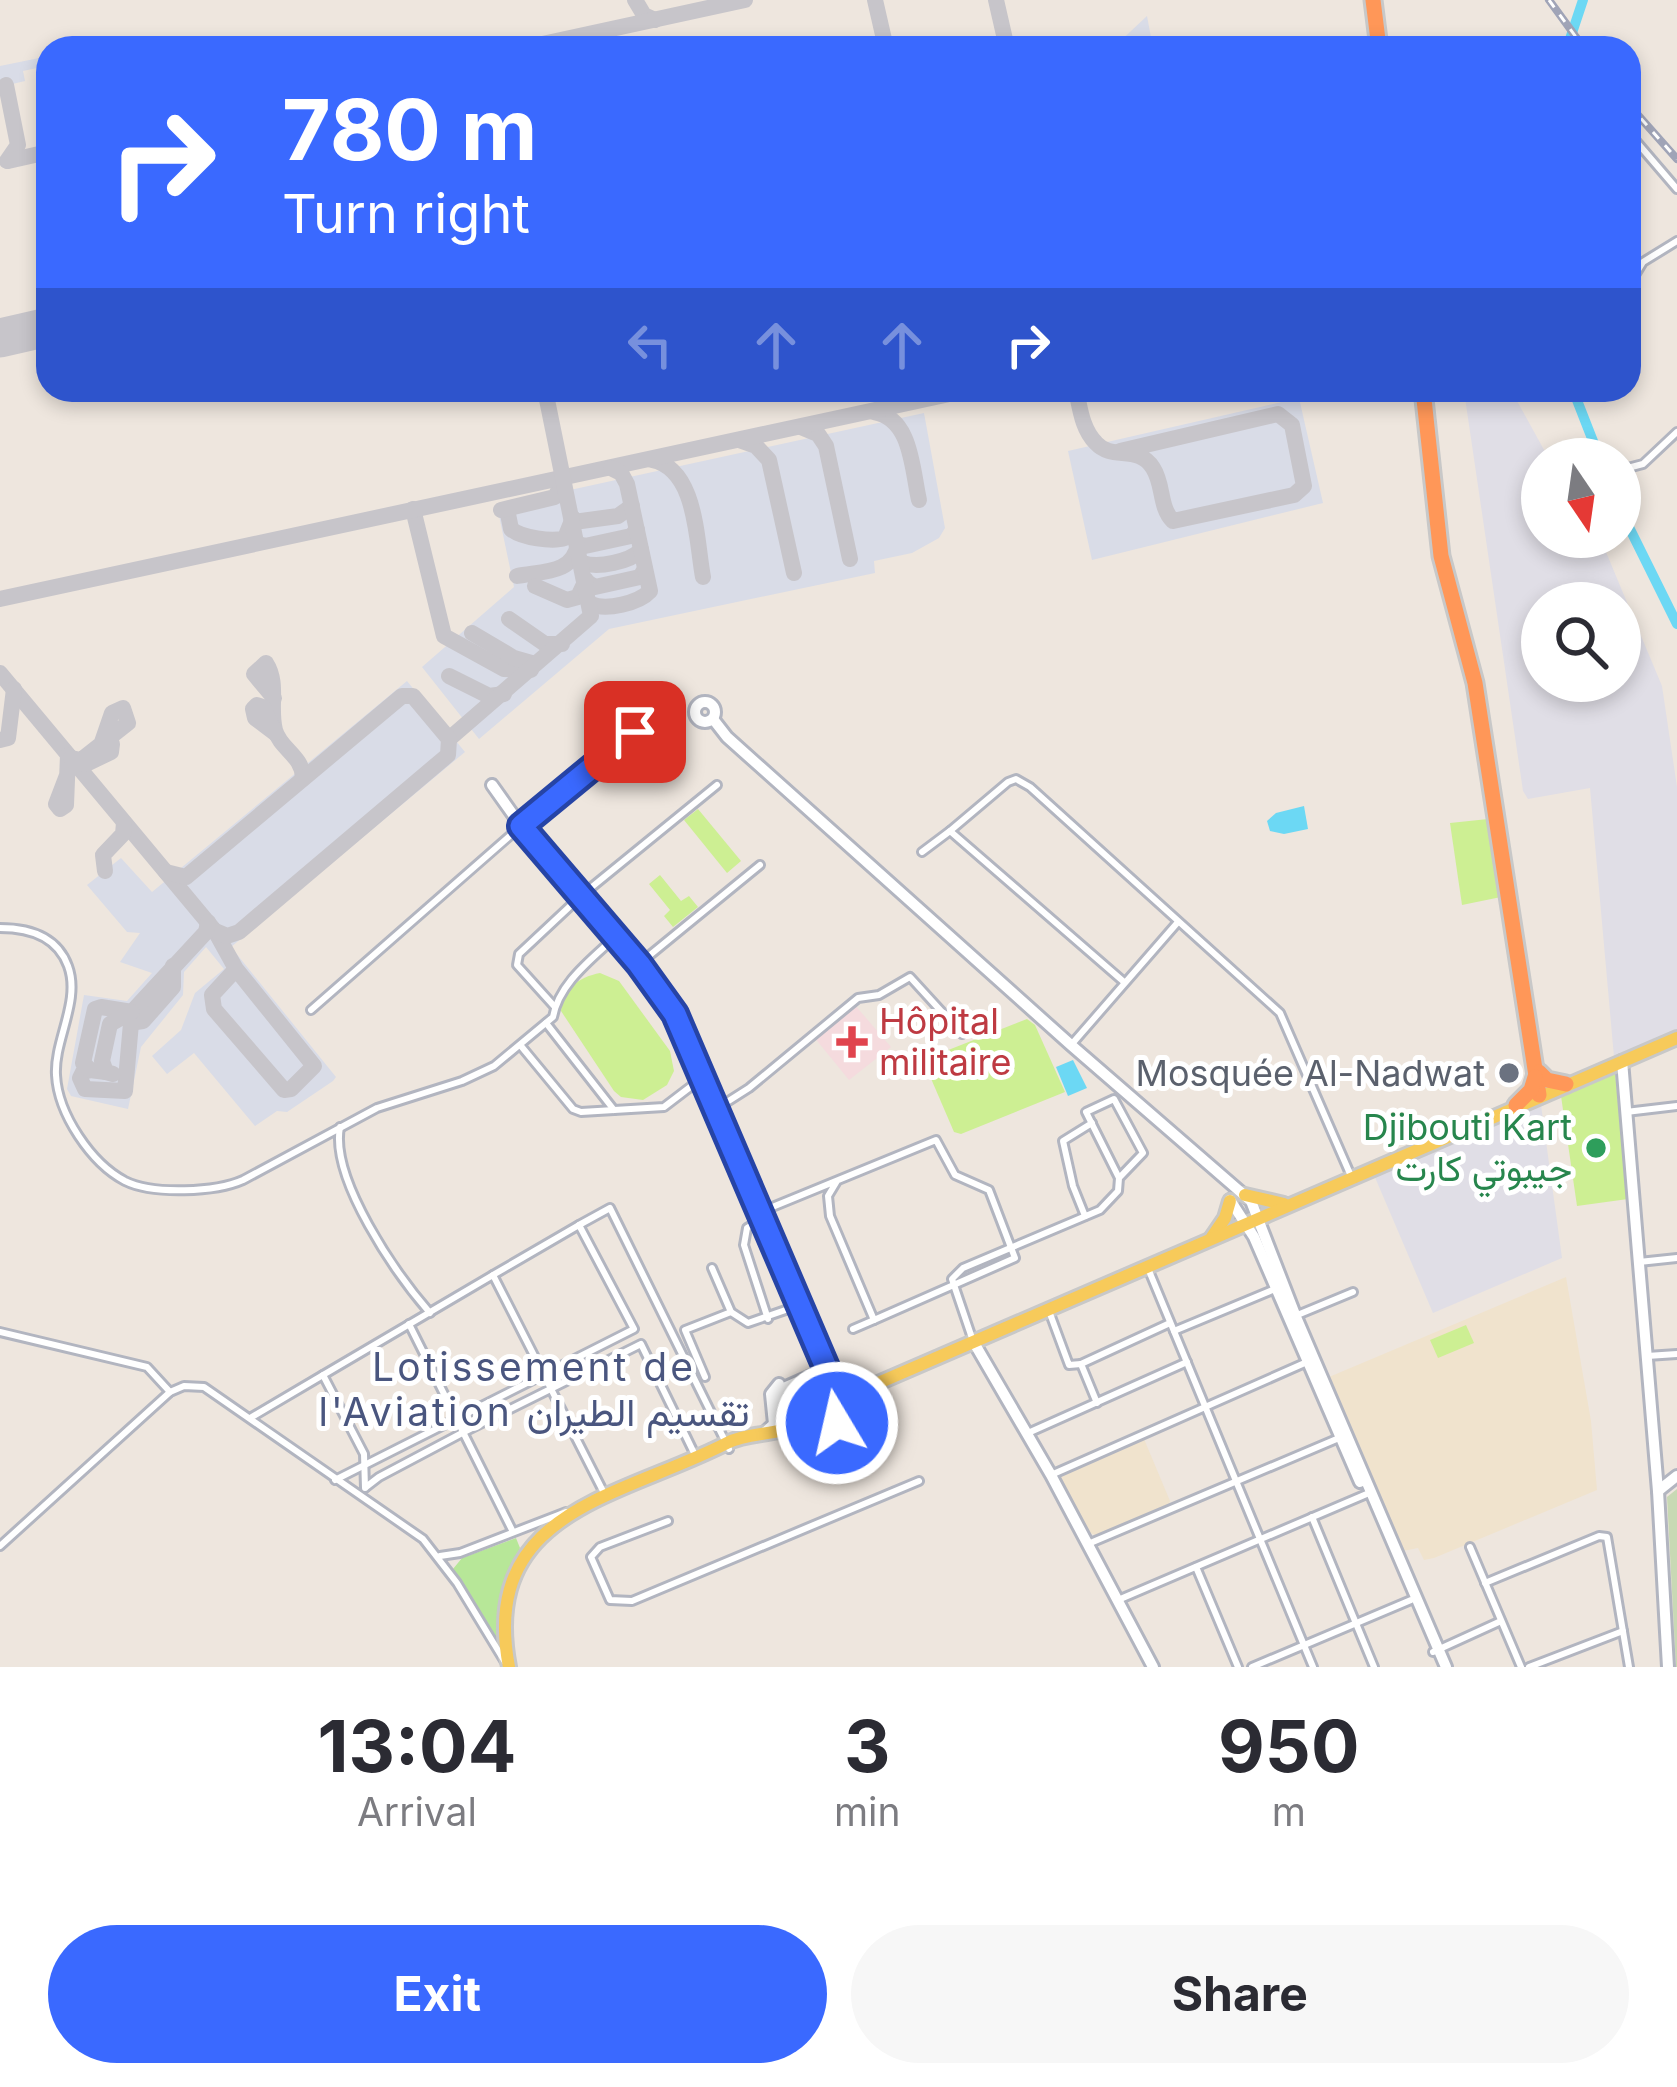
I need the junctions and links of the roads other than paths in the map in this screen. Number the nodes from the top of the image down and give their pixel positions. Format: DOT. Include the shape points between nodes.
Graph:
graph roads {
  1 [pos="1373,0"];
  2 [pos="1378,36"];
  3 [pos="1641,147"];
  4 [pos="1677,189"];
  5 [pos="1674,245"];
  6 [pos="1641,265"];
  7 [pos="1424,402"];
  8 [pos="1677,432"];
  9 [pos="1641,465"];
  10 [pos="708,720"];
  11 [pos="635,732"];
  12 [pos="492,785"];
  13 [pos="717,785"];
  14 [pos="521,826"];
  15 [pos="950,831"];
  16 [pos="922,852"];
  17 [pos="760,865"];
  18 [pos="582,896"];
  19 [pos="1178,922"];
  20 [pos="0,928"];
  21 [pos="615,937"];
  22 [pos="639,964"];
  23 [pos="1124,982"];
  24 [pos="555,1006"];
  25 [pos="311,1010"];
  26 [pos="546,1023"];
  27 [pos="962,1034"];
  28 [pos="1677,1038"];
  29 [pos="1070,1045"];
  30 [pos="520,1046"];
  31 [pos="1622,1061"];
  32 [pos="1537,1069"];
  33 [pos="702,1078"];
  34 [pos="1553,1090"];
  35 [pos="1516,1106"];
  36 [pos="1677,1106"];
  37 [pos="716,1109"];
  38 [pos="616,1112"];
  39 [pos="1626,1112"];
  40 [pos="1092,1124"];
  41 [pos="340,1126"];
  42 [pos="1351,1176"];
  43 [pos="1119,1178"];
  44 [pos="1223,1180"];
  45 [pos="837,1181"];
  46 [pos="1245,1195"];
  47 [pos="1230,1201"];
  48 [pos="1285,1204"];
  49 [pos="761,1215"];
  50 [pos="1085,1216"];
  51 [pos="1251,1220"];
  52 [pos="578,1225"];
  53 [pos="1211,1238"];
  54 [pos="1011,1248"];
  55 [pos="1677,1258"];
  56 [pos="1639,1262"];
  57 [pos="1147,1266"];
  58 [pos="712,1268"];
  59 [pos="493,1275"];
  60 [pos="952,1288"];
  61 [pos="1275,1289"];
  62 [pos="1353,1292"];
  63 [pos="800,1305"];
  64 [pos="1048,1308"];
  65 [pos="430,1312"];
  66 [pos="731,1312"];
  67 [pos="1292,1317"];
  68 [pos="768,1319"];
  69 [pos="874,1320"];
  70 [pos="409,1324"];
  71 [pos="1172,1327"];
  72 [pos="634,1329"];
  73 [pos="853,1329"];
  74 [pos="0,1332"];
  75 [pos="973,1340"];
  76 [pos="641,1344"];
  77 [pos="1677,1354"];
  78 [pos="1647,1356"];
  79 [pos="1312,1360"];
  80 [pos="823,1362"];
  81 [pos="1187,1362"];
  82 [pos="1081,1364"];
  83 [pos="546,1373"];
  84 [pos="323,1375"];
  85 [pos="705,1377"];
  86 [pos="886,1380"];
  87 [pos="554,1389"];
  88 [pos="170,1391"];
  89 [pos="1097,1402"];
  90 [pos="822,1406"];
  91 [pos="1204,1408"];
  92 [pos="250,1418"];
  93 [pos="456,1418"];
  94 [pos="838,1420"];
  95 [pos="464,1432"];
  96 [pos="1028,1433"];
  97 [pos="763,1434"];
  98 [pos="1345,1436"];
  99 [pos="726,1447"];
  100 [pos="696,1458"];
  101 [pos="366,1463"];
  102 [pos="1052,1475"];
  103 [pos="1677,1476"];
  104 [pos="335,1480"];
  105 [pos="1234,1480"];
  106 [pos="919,1481"];
  107 [pos="364,1492"];
  108 [pos="1658,1492"];
  109 [pos="1369,1493"];
  110 [pos="605,1496"];
  111 [pos="572,1510"];
  112 [pos="1312,1517"];
  113 [pos="668,1521"];
  114 [pos="513,1532"];
  115 [pos="1258,1540"];
  116 [pos="1088,1544"];
  117 [pos="0,1546"];
  118 [pos="1469,1546"];
  119 [pos="440,1556"];
  120 [pos="1196,1567"];
  121 [pos="1485,1583"];
  122 [pos="1118,1600"];
  123 [pos="1411,1600"];
  124 [pos="1501,1622"];
  125 [pos="1356,1624"];
  126 [pos="1623,1631"];
  127 [pos="1303,1646"];
  128 [pos="1436,1651"];
  129 [pos="1266,1664"];
  130 [pos="509,1667"];
  131 [pos="1153,1667"];
  132 [pos="1238,1667"];
  133 [pos="1252,1667"];
  134 [pos="1312,1667"];
  135 [pos="1374,1667"];
  136 [pos="1442,1667"];
  137 [pos="1525,1667"];
  138 [pos="1629,1667"];
  139 [pos="1668,1667"];
  1 -- 2 [label="highway"];
  3 -- 4 [label="street"];
  5 -- 6 [label="street"];
  7 -- 32 [label="highway" via="1442,556 1475,682"];
  8 -- 9 [label="street"];
  10 -- 29 [label="street"];
  11 -- 14 [label="street"];
  12 -- 14 [label="street"];
  13 -- 18 [label="street"];
  14 -- 18 [label="street"];
  14 -- 25 [label="street"];
  15 -- 16 [label="street"];
  15 -- 19 [label="street" via="1008,782 1024,782"];
  15 -- 23 [label="street"];
  17 -- 22 [label="street"];
  18 -- 21 [label="street"];
  18 -- 24 [label="street" via="519,953 517,965"];
  19 -- 23 [label="street"];
  19 -- 42 [label="street" via="1280,1013"];
  20 -- 41 [label="street" via="53,943 70,969 55,1071 59,1095 81,1139 123,1180 221,1190"];
  21 -- 22 [label="street"];
  21 -- 24 [label="street"];
  22 -- 33 [label="street" via="675,1014"];
  23 -- 29 [label="street"];
  24 -- 26 [label="street"];
  26 -- 30 [label="street"];
  26 -- 38 [label="street"];
  27 -- 37 [label="street" via="910,976 858,998"];
  28 -- 31 [label="main road"];
  29 -- 44 [label="street"];
  30 -- 38 [label="street" via="573,1109"];
  30 -- 41 [label="street" via="462,1081"];
  31 -- 34 [label="main road"];
  31 -- 39 [label="street"];
  32 -- 34 [label="highway"];
  32 -- 34 [label="highway"];
  32 -- 35 [label="highway"];
  33 -- 37 [label="street"];
  33 -- 38 [label="street" via="664,1107"];
  34 -- 35 [label="main road"];
  35 -- 42 [label="main road"];
  36 -- 39 [label="street"];
  37 -- 49 [label="street"];
  39 -- 56 [label="street"];
  40 -- 43 [label="street"];
  40 -- 43 [label="street" via="1086,1112 1114,1099 1143,1153"];
  40 -- 50 [label="street" via="1063,1141"];
  41 -- 65 [label="street" via="341,1171 395,1269"];
  42 -- 48 [label="main road"];
  43 -- 50 [label="street" via="1111,1202"];
  44 -- 46 [label="street"];
  44 -- 47 [label="street"];
  45 -- 49 [label="street"];
  45 -- 54 [label="street" via="936,1140 955,1174 988,1190"];
  45 -- 69 [label="street" via="830,1216"];
  46 -- 48 [label="main road"];
  46 -- 51 [label="street"];
  47 -- 51 [label="street"];
  47 -- 53 [label="main road"];
  48 -- 51 [label="main road"];
  49 -- 63 [label="street"];
  49 -- 68 [label="street" via="744,1245"];
  50 -- 54 [label="street"];
  51 -- 53 [label="main road"];
  51 -- 61 [label="street"];
  51 -- 67 [label="street"];
  52 -- 59 [label="street"];
  52 -- 72 [label="street"];
  52 -- 99 [label="street" via="610,1208"];
  53 -- 57 [label="main road"];
  54 -- 60 [label="street" via="963,1268"];
  54 -- 60 [label="street" via="1012,1262"];
  55 -- 56 [label="street"];
  56 -- 78 [label="street"];
  57 -- 64 [label="main road"];
  57 -- 71 [label="street"];
  58 -- 66 [label="street"];
  59 -- 65 [label="street"];
  59 -- 83 [label="street"];
  60 -- 69 [label="street"];
  60 -- 75 [label="street"];
  61 -- 67 [label="street"];
  61 -- 71 [label="street"];
  62 -- 67 [label="street"];
  63 -- 68 [label="street"];
  63 -- 80 [label="street"];
  64 -- 75 [label="main road"];
  64 -- 82 [label="street" via="1069,1365"];
  65 -- 70 [label="street"];
  66 -- 68 [label="street" via="748,1323"];
  66 -- 85 [label="street" via="685,1330"];
  67 -- 79 [label="street"];
  69 -- 73 [label="street"];
  70 -- 84 [label="street"];
  70 -- 93 [label="street"];
  71 -- 81 [label="street"];
  71 -- 82 [label="street"];
  72 -- 76 [label="street"];
  72 -- 83 [label="street"];
  74 -- 88 [label="street" via="147,1367"];
  75 -- 86 [label="main road"];
  75 -- 96 [label="street"];
  76 -- 87 [label="street"];
  76 -- 100 [label="street"];
  77 -- 78 [label="street"];
  78 -- 108 [label="street"];
  79 -- 91 [label="street"];
  79 -- 98 [label="street"];
  80 -- 90 [label="street"];
  80 -- 90 [label="street" via="822,1371 779,1390 778,1407 784,1414"];
  80 -- 97 [label="street" via="772,1390 775,1420"];
  81 -- 89 [label="street"];
  81 -- 91 [label="street"];
  82 -- 89 [label="street"];
  83 -- 87 [label="street"];
  83 -- 93 [label="street"];
  84 -- 92 [label="street"];
  84 -- 101 [label="street"];
  86 -- 90 [label="main road"];
  86 -- 94 [label="main road"];
  87 -- 95 [label="street"];
  87 -- 110 [label="street"];
  88 -- 92 [label="street" via="204,1387"];
  88 -- 117 [label="street"];
  89 -- 96 [label="street"];
  90 -- 94 [label="main road"];
  90 -- 94 [label="main road" via="829,1432"];
  90 -- 97 [label="main road" via="794,1427"];
  90 -- 99 [label="main road"];
  91 -- 102 [label="street"];
  91 -- 105 [label="street"];
  92 -- 104 [label="street"];
  93 -- 95 [label="street"];
  93 -- 101 [label="street"];
  95 -- 107 [label="street"];
  95 -- 114 [label="street"];
  96 -- 102 [label="street"];
  97 -- 99 [label="main road"];
  98 -- 105 [label="street"];
  98 -- 109 [label="street"];
  99 -- 100 [label="main road"];
  100 -- 110 [label="main road"];
  101 -- 104 [label="street"];
  101 -- 107 [label="street"];
  102 -- 116 [label="street"];
  103 -- 108 [label="street"];
  104 -- 107 [label="street"];
  105 -- 115 [label="street"];
  105 -- 116 [label="street"];
  106 -- 113 [label="street" via="632,1601 610,1600 591,1557"];
  107 -- 119 [label="street"];
  108 -- 139 [label="street"];
  109 -- 112 [label="street"];
  109 -- 123 [label="street"];
  109 -- 128 [label="street"];
  110 -- 111 [label="main road"];
  111 -- 114 [label="street"];
  111 -- 130 [label="main road" via="535,1541 510,1587"];
  112 -- 115 [label="street"];
  112 -- 125 [label="street"];
  114 -- 119 [label="street"];
  115 -- 120 [label="street"];
  115 -- 127 [label="street"];
  116 -- 122 [label="street"];
  118 -- 121 [label="street"];
  119 -- 130 [label="street"];
  120 -- 122 [label="street"];
  120 -- 132 [label="street"];
  121 -- 124 [label="street"];
  121 -- 126 [label="street" via="1605,1535"];
  122 -- 131 [label="street"];
  123 -- 125 [label="street"];
  123 -- 128 [label="street"];
  124 -- 128 [label="street"];
  124 -- 137 [label="street"];
  125 -- 127 [label="street"];
  125 -- 135 [label="street"];
  126 -- 137 [label="street"];
  126 -- 138 [label="street"];
  127 -- 129 [label="street"];
  127 -- 134 [label="street"];
  128 -- 136 [label="street"];
  129 -- 133 [label="street"];
}
